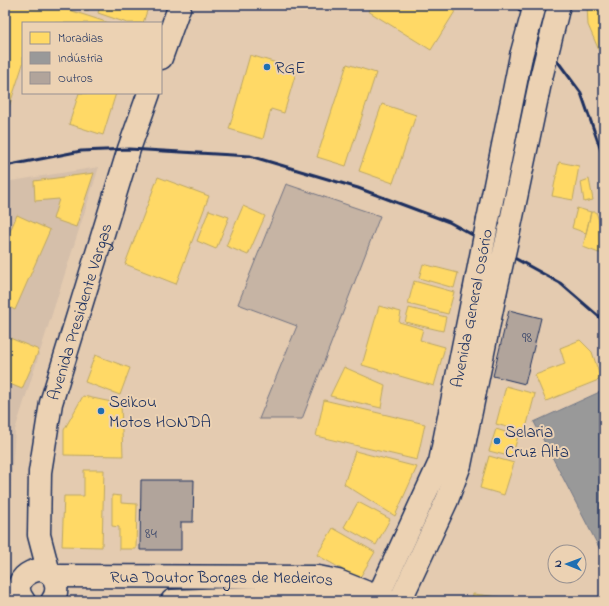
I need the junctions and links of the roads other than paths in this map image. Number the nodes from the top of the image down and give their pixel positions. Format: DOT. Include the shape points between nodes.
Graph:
graph roads {
  1 [pos="180,5"];
  2 [pos="535,5"];
  3 [pos="559,5"];
  4 [pos="162,55"];
  5 [pos="148,94"];
  6 [pos="484,293"];
  7 [pos="466,385"];
  8 [pos="26,582"];
  9 [pos="331,592"];
  10 [pos="381,600"];
  11 [pos="52,601"];
  12 [pos="172,601"];
  13 [pos="400,601"];
  1 -- 4 [label="main road"];
  2 -- 6 [label="main road, Avenida General Osório, bridge" via="521,56 488,220"];
  3 -- 6 [label="main road, Avenida General Osório, bridge" via="509,231"];
  5 -- 8 [label="main road, Avenida Presidente Vargas" via="51,404 40,472 39,535"];
  6 -- 7 [label="main road, Avenida General Osório"];
  7 -- 10 [label="main road, Avenida General Osório" via="440,462"];
  7 -- 13 [label="main road, Avenida General Osório" via="460,465 447,500"];
  8 -- 9 [label="main road, Rua Doutor Borges de Medeiros" via="106,575"];
  8 -- 11 [label="main road" via="56,583"];
  9 -- 10 [label="main road, Rua Doutor Borges de Medeiros"];
  9 -- 12 [label="main road, Rua Doutor Borges de Medeiros"];
}
